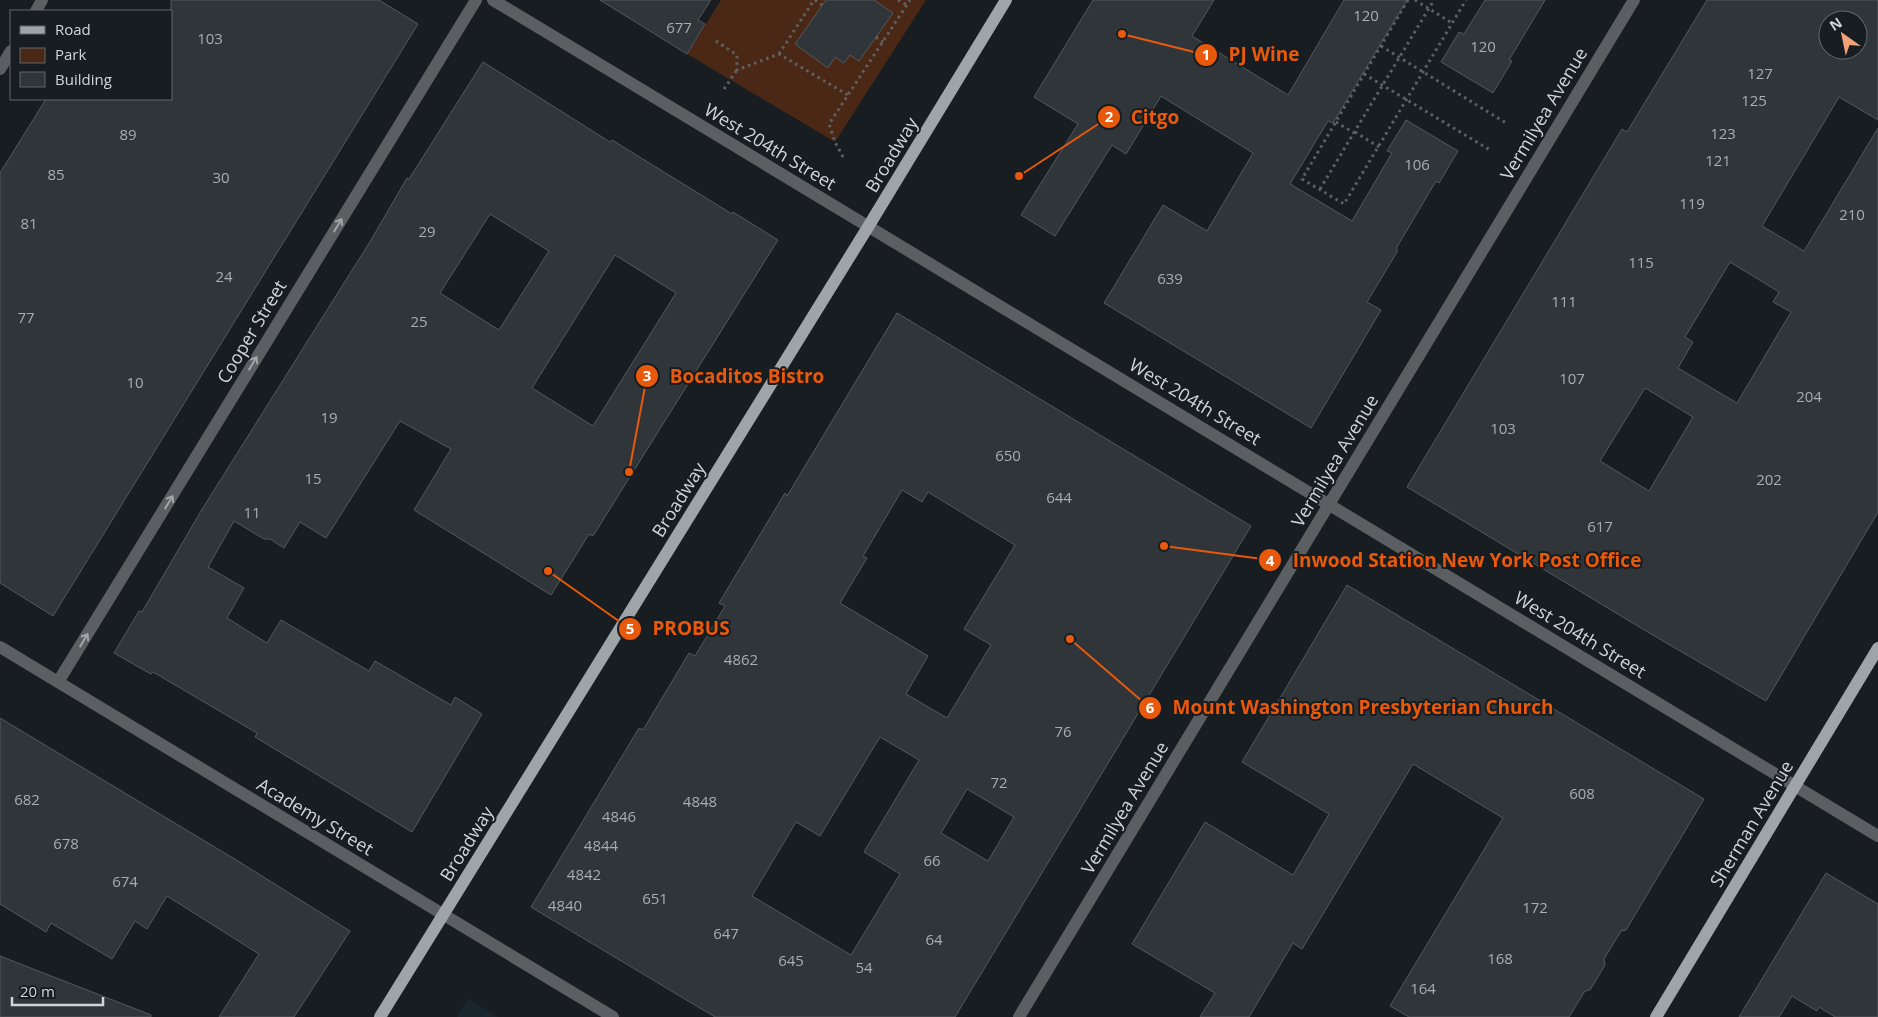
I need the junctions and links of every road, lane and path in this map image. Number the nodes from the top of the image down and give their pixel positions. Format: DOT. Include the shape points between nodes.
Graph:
graph roads {
  1 [pos="476,0"];
  2 [pos="493,0"];
  3 [pos="815,0"];
  4 [pos="898,0"];
  5 [pos="910,0"];
  6 [pos="1006,0"];
  7 [pos="1408,0"];
  8 [pos="1415,0"];
  9 [pos="1434,0"];
  10 [pos="1466,0"];
  11 [pos="1634,0"];
  12 [pos="822,5"];
  13 [pos="907,6"];
  14 [pos="1429,8"];
  15 [pos="1452,23"];
  16 [pos="876,37"];
  17 [pos="716,41"];
  18 [pos="883,42"];
  19 [pos="1381,46"];
  20 [pos="10,53"];
  21 [pos="779,54"];
  22 [pos="1400,57"];
  23 [pos="0,69"];
  24 [pos="737,70"];
  25 [pos="1424,71"];
  26 [pos="1364,74"];
  27 [pos="1383,85"];
  28 [pos="724,89"];
  29 [pos="848,95"];
  30 [pos="1407,100"];
  31 [pos="1336,122"];
  32 [pos="1506,123"];
  33 [pos="1354,132"];
  34 [pos="1379,147"];
  35 [pos="1490,150"];
  36 [pos="843,157"];
  37 [pos="1320,189"];
  38 [pos="868,227"];
  39 [pos="1329,504"];
  40 [pos="0,646"];
  41 [pos="1878,648"];
  42 [pos="58,682"];
  43 [pos="1795,786"];
  44 [pos="1878,836"];
  45 [pos="444,915"];
  46 [pos="380,1017"];
  47 [pos="613,1017"];
  48 [pos="1019,1017"];
  49 [pos="1656,1017"];
  42 -- 1 [label="street, Cooper Street, one-way"];
  2 -- 38 [label="street, West 204th Street"];
  3 -- 12 [label="path"];
  3 -- 21 [label="path"];
  4 -- 13 [label="path"];
  5 -- 13 [label="path"];
  6 -- 38 [label="main road, Broadway"];
  7 -- 19 [label="path"];
  8 -- 14 [label="path"];
  9 -- 14 [label="path"];
  10 -- 15 [label="path"];
  11 -- 39 [label="street, Vermilyea Avenue"];
  13 -- 18 [label="path"];
  14 -- 15 [label="path"];
  14 -- 22 [label="path"];
  15 -- 25 [label="path"];
  16 -- 18 [label="path"];
  17 -- 24 [label="path" via="737,55"];
  18 -- 29 [label="path"];
  19 -- 22 [label="path"];
  19 -- 26 [label="path"];
  20 -- 23 [label="street"];
  21 -- 24 [label="path"];
  21 -- 29 [label="path"];
  22 -- 25 [label="path"];
  22 -- 27 [label="path"];
  24 -- 28 [label="path"];
  25 -- 30 [label="path"];
  25 -- 32 [label="path"];
  26 -- 27 [label="path"];
  26 -- 31 [label="path"];
  27 -- 30 [label="path"];
  27 -- 33 [label="path"];
  29 -- 36 [label="path" via="829,124"];
  30 -- 34 [label="path"];
  30 -- 35 [label="path"];
  31 -- 33 [label="path"];
  31 -- 37 [label="path" via="1302,179"];
  33 -- 34 [label="path"];
  33 -- 37 [label="path"];
  34 -- 37 [label="path" via="1344,204"];
  38 -- 39 [label="street, West 204th Street"];
  38 -- 45 [label="main road, Broadway"];
  39 -- 43 [label="street, West 204th Street"];
  39 -- 48 [label="street, Vermilyea Avenue"];
  40 -- 42 [label="street, Academy Street"];
  41 -- 43 [label="main road, Sherman Avenue"];
  42 -- 45 [label="street, Academy Street"];
  43 -- 44 [label="street, West 204th Street"];
  43 -- 49 [label="main road, Sherman Avenue"];
  45 -- 46 [label="main road, Broadway"];
  45 -- 47 [label="street, Academy Street"];
}
